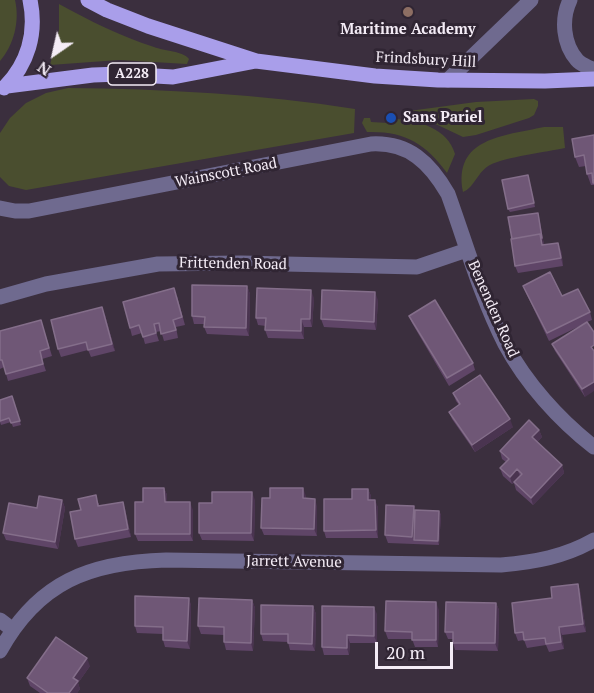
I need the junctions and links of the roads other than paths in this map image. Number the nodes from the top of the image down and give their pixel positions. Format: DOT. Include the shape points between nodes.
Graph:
graph roads {
  1 [pos="30,0"];
  2 [pos="88,0"];
  3 [pos="531,0"];
  4 [pos="570,0"];
  5 [pos="256,61"];
  6 [pos="594,70"];
  7 [pos="594,79"];
  8 [pos="448,80"];
  9 [pos="3,89"];
  10 [pos="440,181"];
  11 [pos="0,208"];
  12 [pos="467,250"];
  13 [pos="0,297"];
  14 [pos="594,447"];
  15 [pos="594,540"];
  16 [pos="0,620"];
  17 [pos="13,630"];
  18 [pos="0,651"];
  1 -- 9 [label="main road, A228" via="31,42 22,66"];
  2 -- 5 [label="main road, Frindsbury Hill / A228" via="148,26"];
  3 -- 8 [label="street"];
  4 -- 6 [label="street" via="565,10 566,40 578,62"];
  5 -- 8 [label="main road, Frindsbury Hill / A228" via="375,76"];
  5 -- 9 [label="main road, Frindsbury Hill / A228" via="173,77 93,75"];
  7 -- 8 [label="main road, Frindsbury Hill / A228"];
  10 -- 11 [label="street, Wainscott Road" via="416,155 390,145 370,144 29,211"];
  10 -- 12 [label="street, Benenden Road"];
  12 -- 13 [label="street, Frittenden Road" via="417,267 158,264 46,284"];
  12 -- 14 [label="street, Benenden Road" via="496,324 517,364 546,402"];
  15 -- 17 [label="street, Jarrett Avenue" via="555,558 501,565 125,562 87,572 60,586 35,605"];
  16 -- 17 [label="street"];
  17 -- 18 [label="street, Jarrett Avenue"];
}
